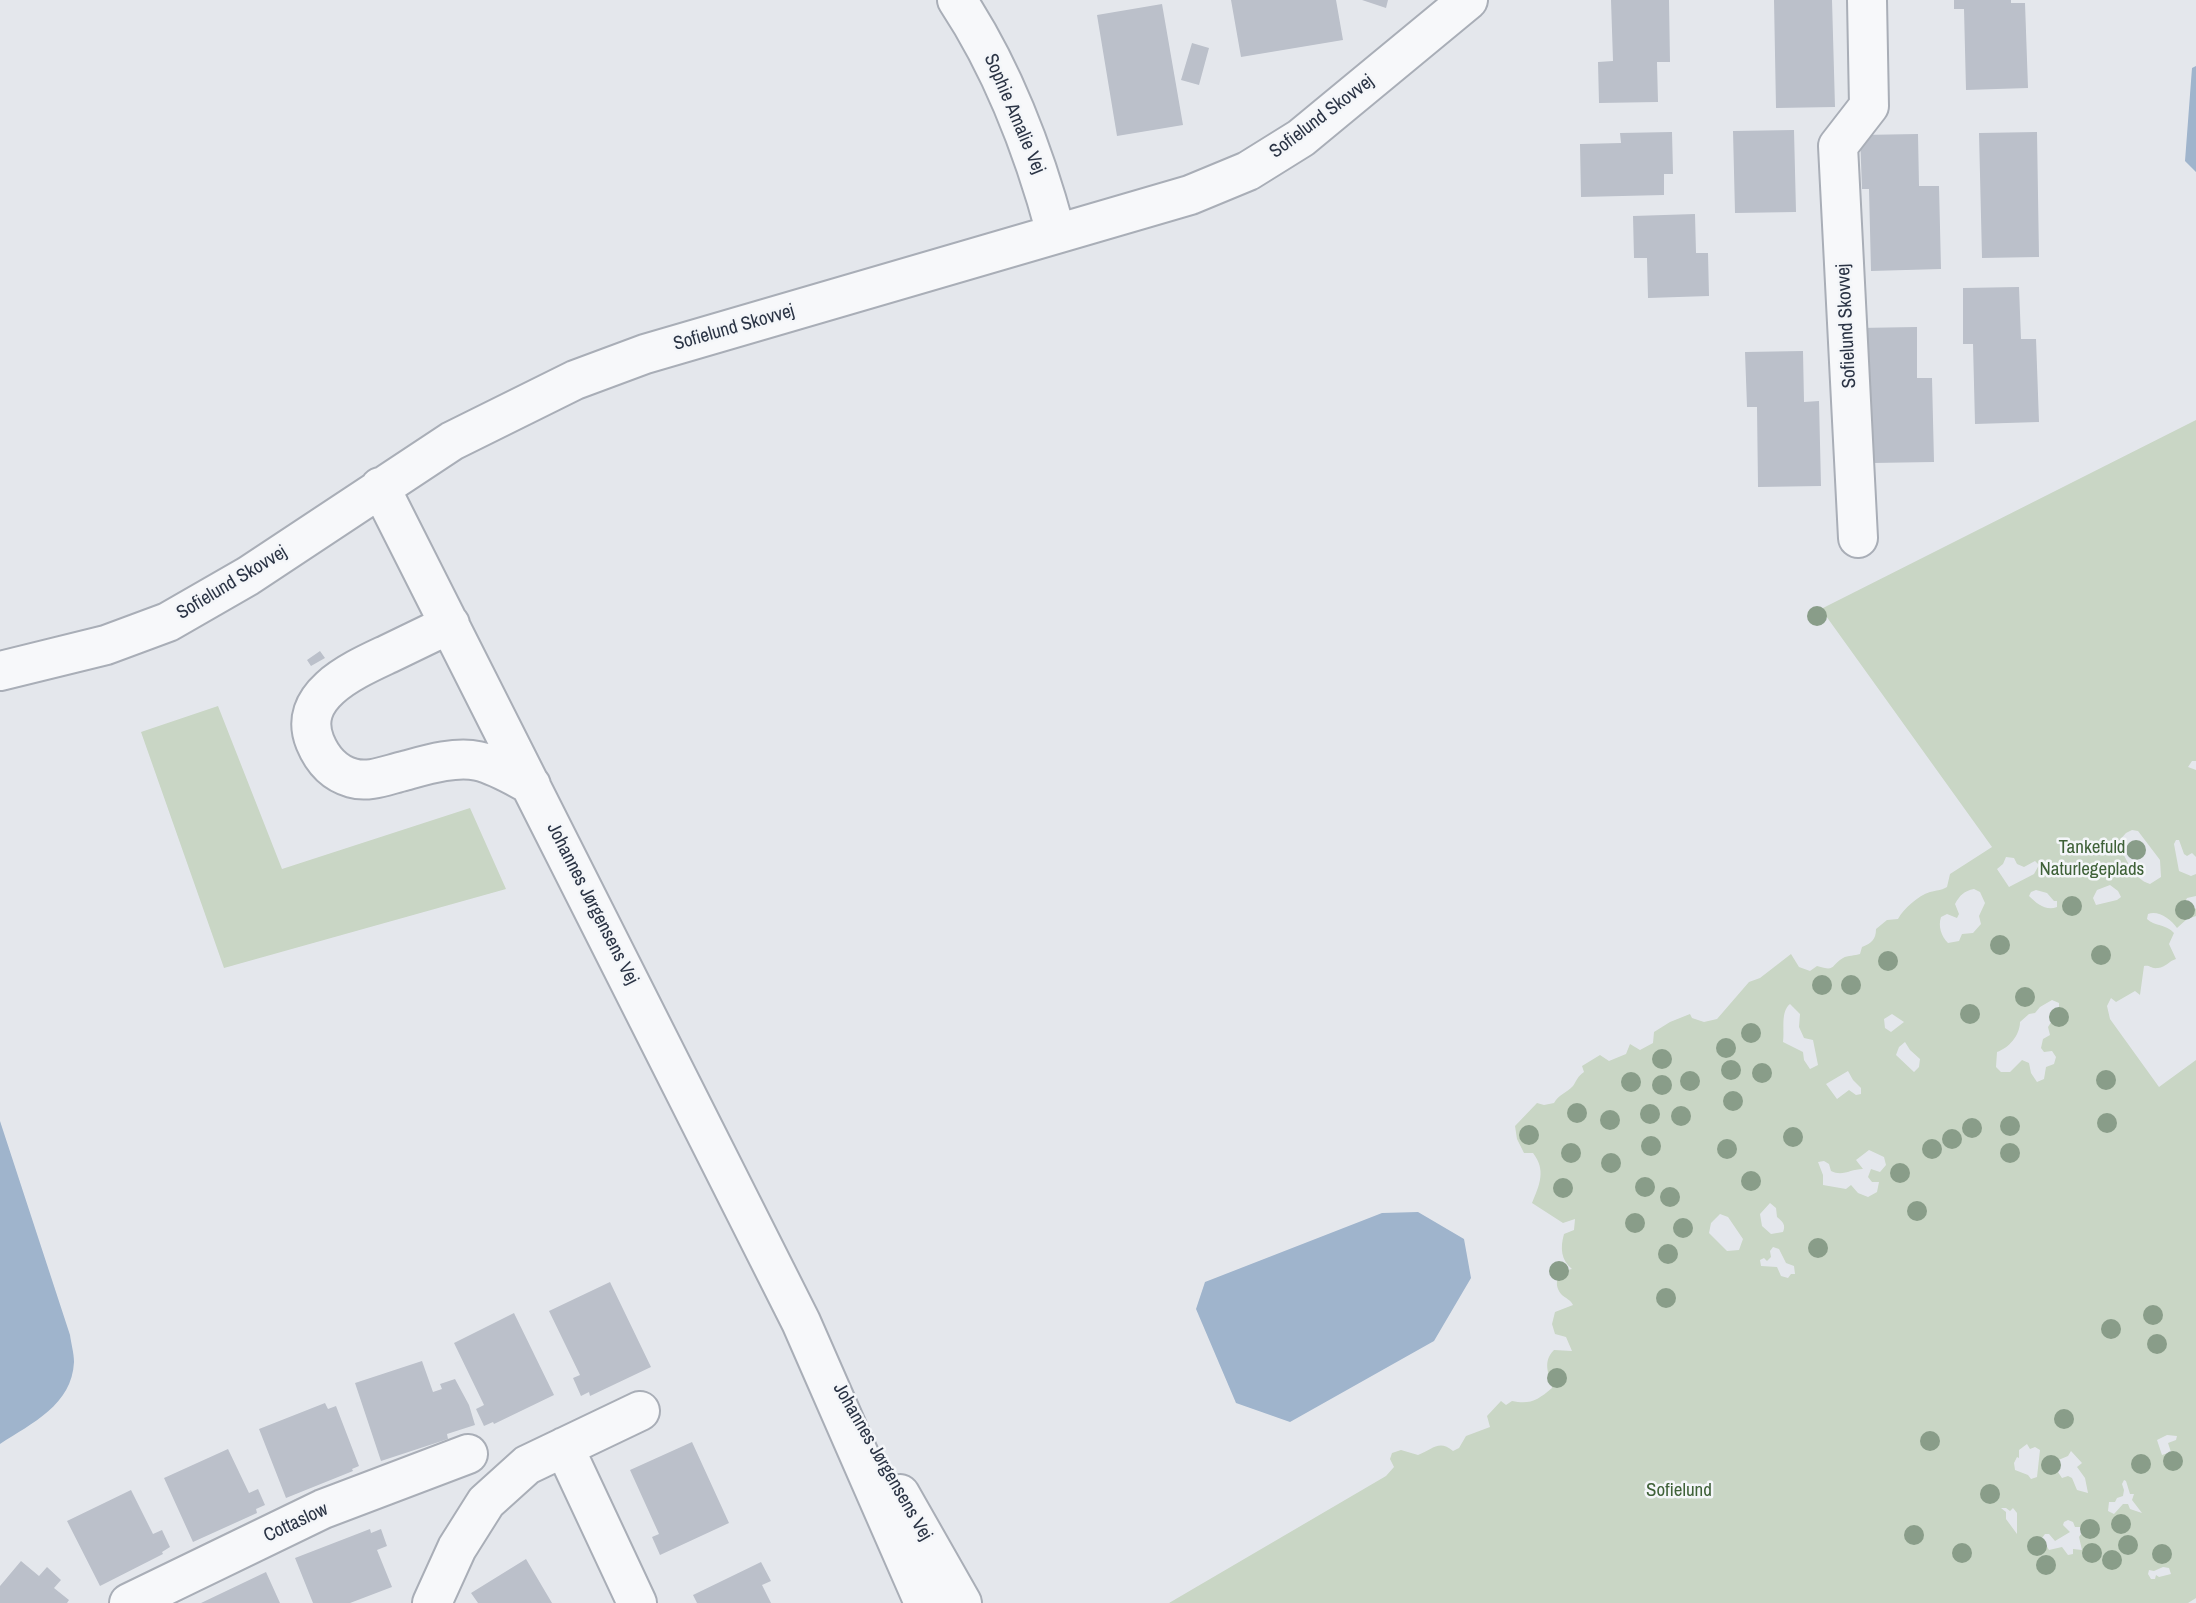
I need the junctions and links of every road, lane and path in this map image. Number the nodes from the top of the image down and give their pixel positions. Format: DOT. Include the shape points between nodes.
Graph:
graph roads {
  1 [pos="957,0"];
  2 [pos="1468,0"];
  3 [pos="1867,0"];
  4 [pos="1056,233"];
  5 [pos="380,487"];
  6 [pos="1858,538"];
  7 [pos="450,624"];
  8 [pos="0,671"];
  9 [pos="531,785"];
  10 [pos="801,1322"];
  11 [pos="640,1411"];
  12 [pos="564,1447"];
  13 [pos="468,1454"];
  14 [pos="129,1603"];
  15 [pos="432,1603"];
  16 [pos="637,1603"];
  17 [pos="924,1603"];
  18 [pos="962,1603"];
  1 -- 4 [label="street, Sophie Amalie Vej" via="995,63 1040,173"];
  2 -- 4 [label="street, Sofielund Skovvej" via="1301,138 1248,171 1190,195"];
  3 -- 6 [label="street, Sofielund Skovvej" via="1869,106 1838,146"];
  4 -- 5 [label="street, Sofielund Skovvej" via="633,358 575,380 474,429"];
  5 -- 7 [label="street, Johannes Jørgensens Vej"];
  5 -- 8 [label="street, Sofielund Skovvej" via="248,576 168,621 106,645"];
  7 -- 9 [label="street, Johannes Jørgensens Vej"];
  7 -- 9 [label="street" via="364,666 322,696 312,713 312,735 320,754 334,770 353,779 376,779 447,761 476,761"];
  9 -- 10 [label="street, Johannes Jørgensens Vej"];
  10 -- 17 [label="street, Johannes Jørgensens Vej"];
  10 -- 18 [label="street, Johannes Jørgensens Vej"];
  11 -- 12 [label="street"];
  12 -- 15 [label="street" via="527,1465 486,1503 457,1548"];
  12 -- 16 [label="street"];
  13 -- 14 [label="street, Cottaslow" via="323,1509"];
}
